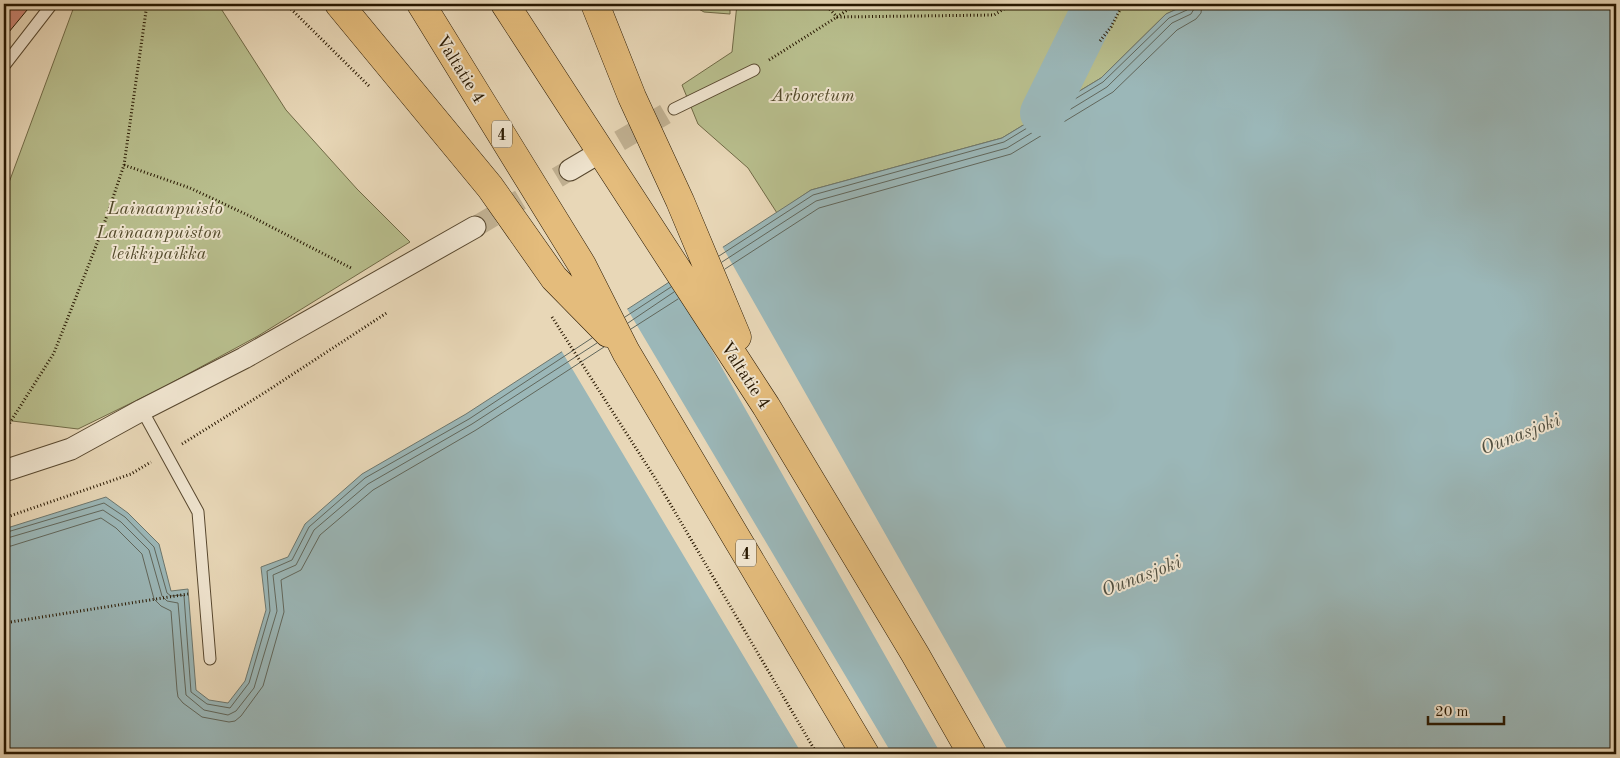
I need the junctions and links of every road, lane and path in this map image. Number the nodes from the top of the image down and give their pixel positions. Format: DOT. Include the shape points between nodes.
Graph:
graph roads {
  1 [pos="52,4"];
  2 [pos="147,4"];
  3 [pos="339,4"];
  4 [pos="421,4"];
  5 [pos="505,4"];
  6 [pos="595,4"];
  7 [pos="825,4"];
  8 [pos="856,4"];
  9 [pos="1012,4"];
  10 [pos="1123,4"];
  11 [pos="837,17"];
  12 [pos="1100,41"];
  13 [pos="4,66"];
  14 [pos="754,70"];
  15 [pos="674,109"];
  16 [pos="592,157"];
  17 [pos="124,165"];
  18 [pos="570,170"];
  19 [pos="475,227"];
  20 [pos="378,281"];
  21 [pos="547,309"];
  22 [pos="388,312"];
  23 [pos="626,352"];
  24 [pos="766,406"];
  25 [pos="142,410"];
  26 [pos="4,432"];
  27 [pos="166,454"];
  28 [pos="4,471"];
  29 [pos="4,518"];
  30 [pos="189,594"];
  31 [pos="4,624"];
  32 [pos="210,660"];
  33 [pos="818,754"];
  34 [pos="865,754"];
  35 [pos="972,754"];
  1 -- 13 [label="lane"];
  2 -- 17 [label="path"];
  3 -- 23 [label="highway" via="490,187 554,278"];
  4 -- 23 [label="highway, Valtatie 4 / 4" via="582,264"];
  5 -- 24 [label="highway, Valtatie 4"];
  6 -- 24 [label="highway"];
  7 -- 11 [label="path"];
  8 -- 11 [label="path"];
  9 -- 11 [label="path" via="994,15"];
  10 -- 12 [label="path"];
  11 -- 14 [label="path"];
  14 -- 15 [label="lane"];
  16 -- 18 [label="street"];
  17 -- 20 [label="path" via="190,188"];
  17 -- 26 [label="path" via="54,353"];
  19 -- 20 [label="street"];
  20 -- 25 [label="street" via="244,358"];
  21 -- 33 [label="path" via="655,478"];
  22 -- 27 [label="path"];
  23 -- 34 [label="highway, Valtatie 4 / 4"];
  24 -- 35 [label="highway, Valtatie 4"];
  25 -- 27 [label="lane"];
  25 -- 28 [label="street" via="71,449"];
  27 -- 29 [label="path" via="131,474"];
  27 -- 32 [label="lane" via="198,512"];
  30 -- 31 [label="path"];
}
